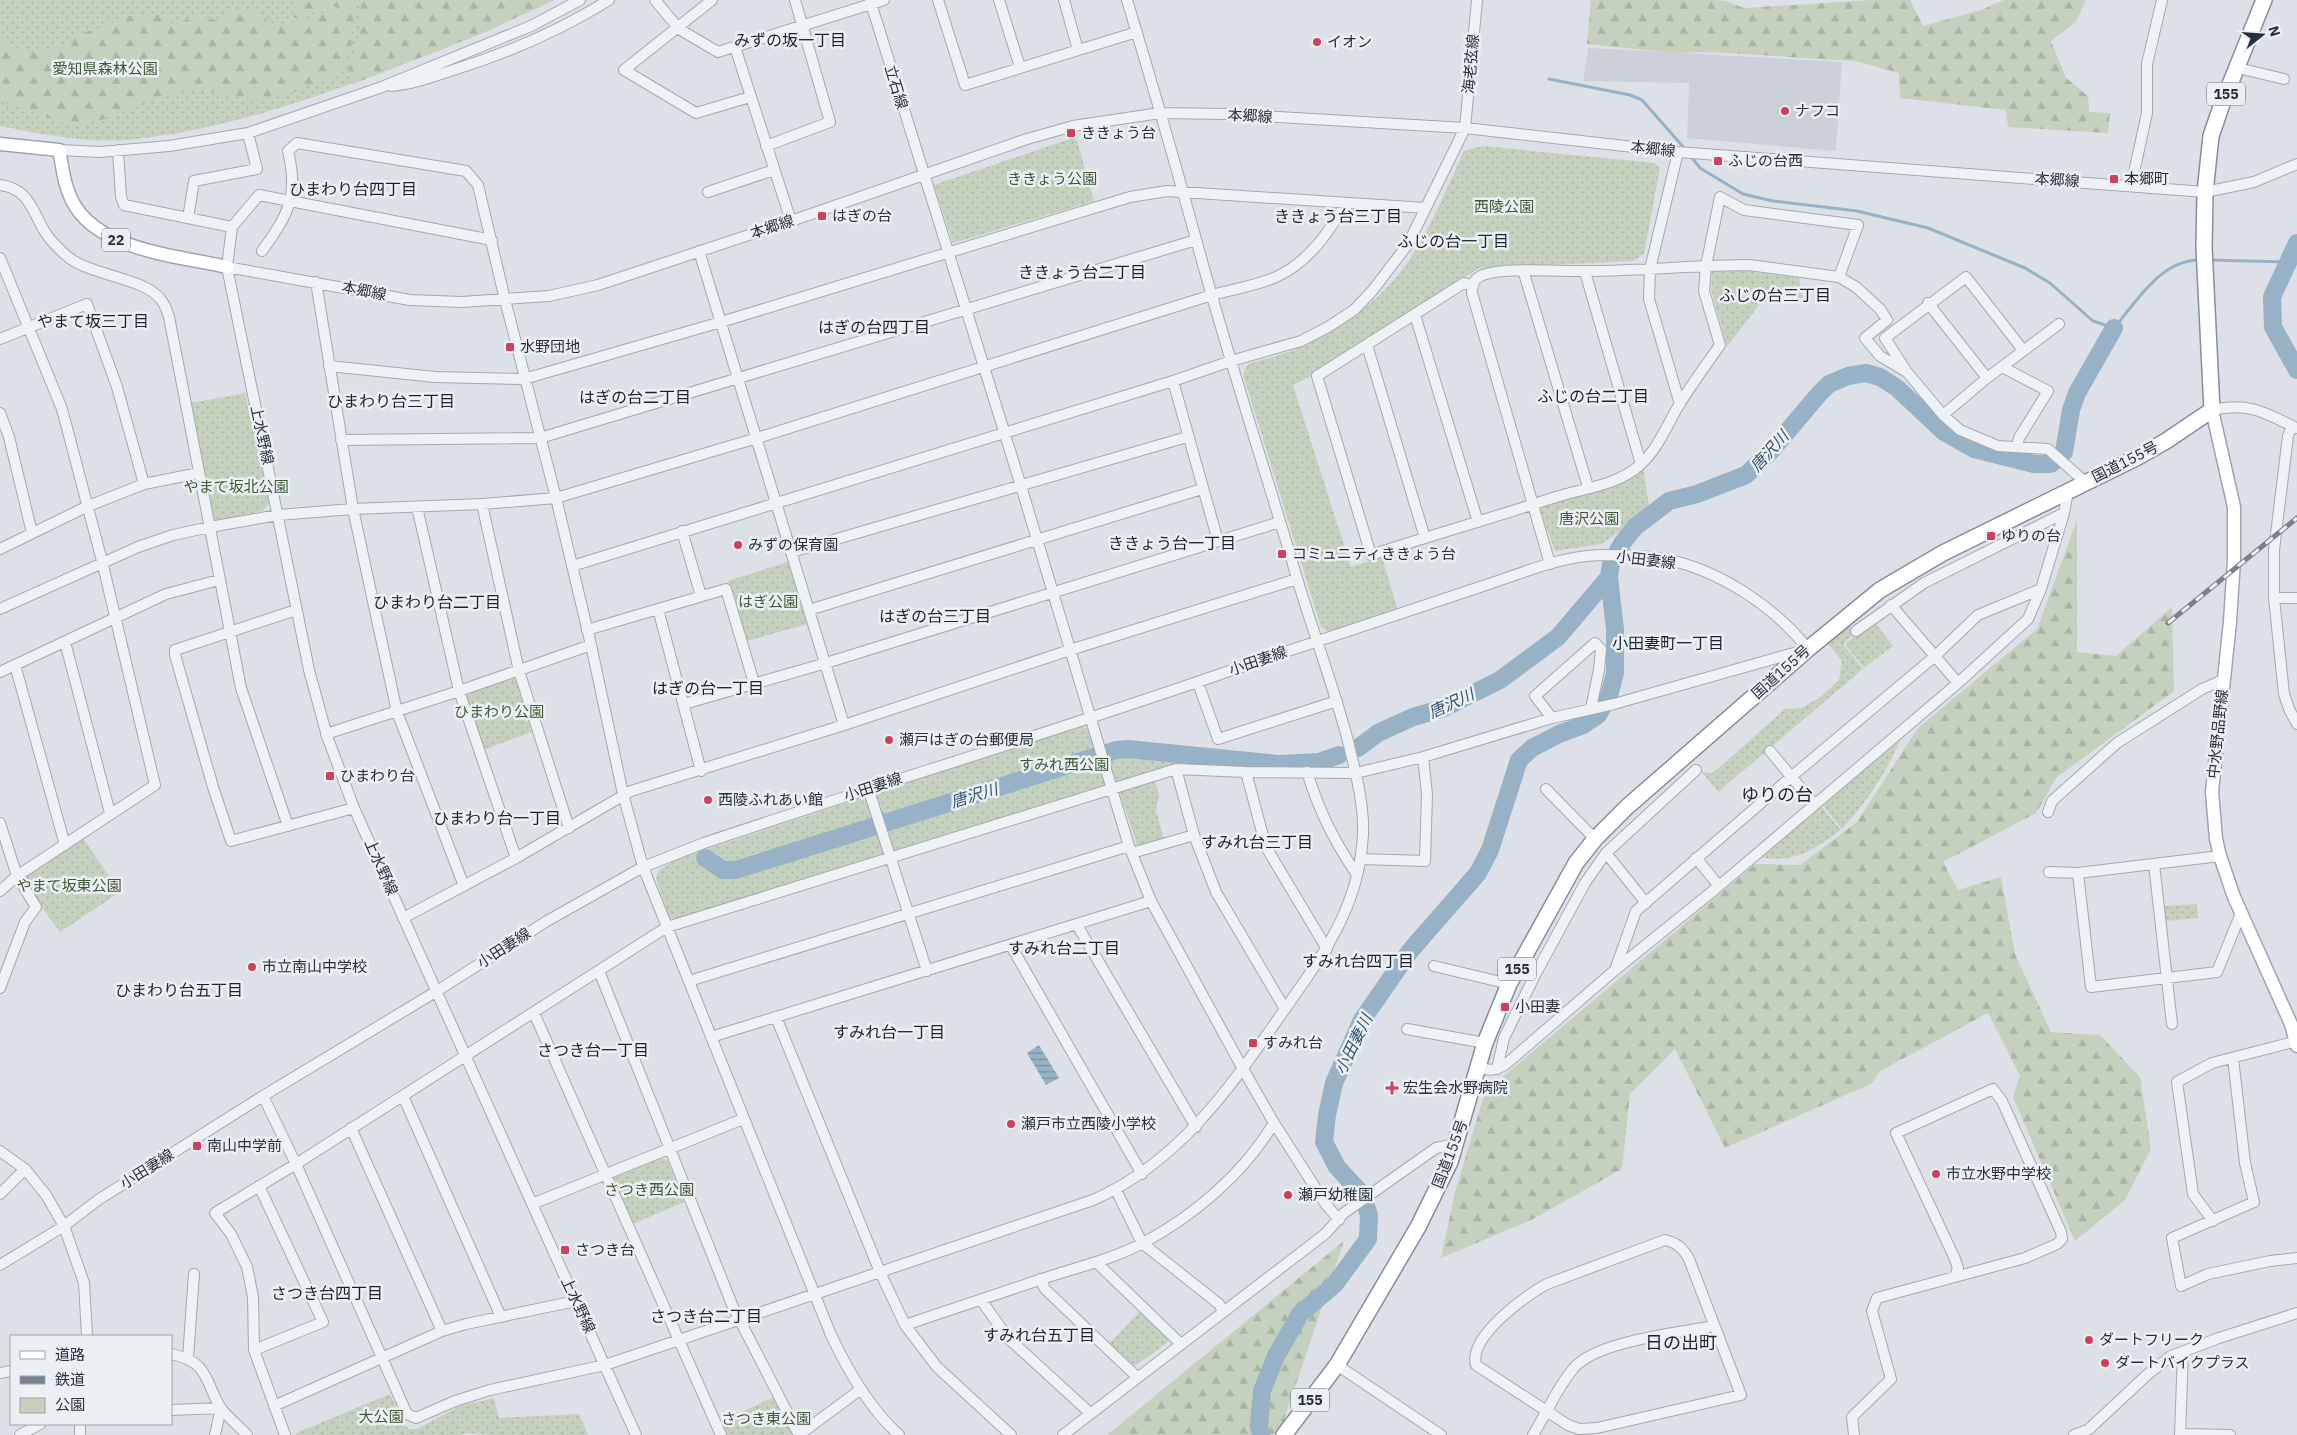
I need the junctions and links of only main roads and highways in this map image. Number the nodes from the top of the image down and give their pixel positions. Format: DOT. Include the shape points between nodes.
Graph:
graph roads {
  1 [pos="2264,0"];
  2 [pos="0,144"];
  3 [pos="226,266"];
  4 [pos="2212,410"];
  5 [pos="2297,1043"];
  6 [pos="1284,1435"];
  1 -- 4 [label="highway, 155" via="2211,136 2204,192 2204,270"];
  2 -- 3 [label="main road, 22" via="59,150 68,192 80,213 94,228 128,245"];
  4 -- 5 [label="main road, 中水野品野線" via="2234,506 2233,587 2212,792 2220,856 2241,913 2292,1024"];
  4 -- 6 [label="highway, 国道155号 / 155" via="2166,441 1916,567 1858,606 1627,807 1595,839 1576,863 1509,984 1485,1043 1450,1162 1418,1227 1337,1365"];
}
